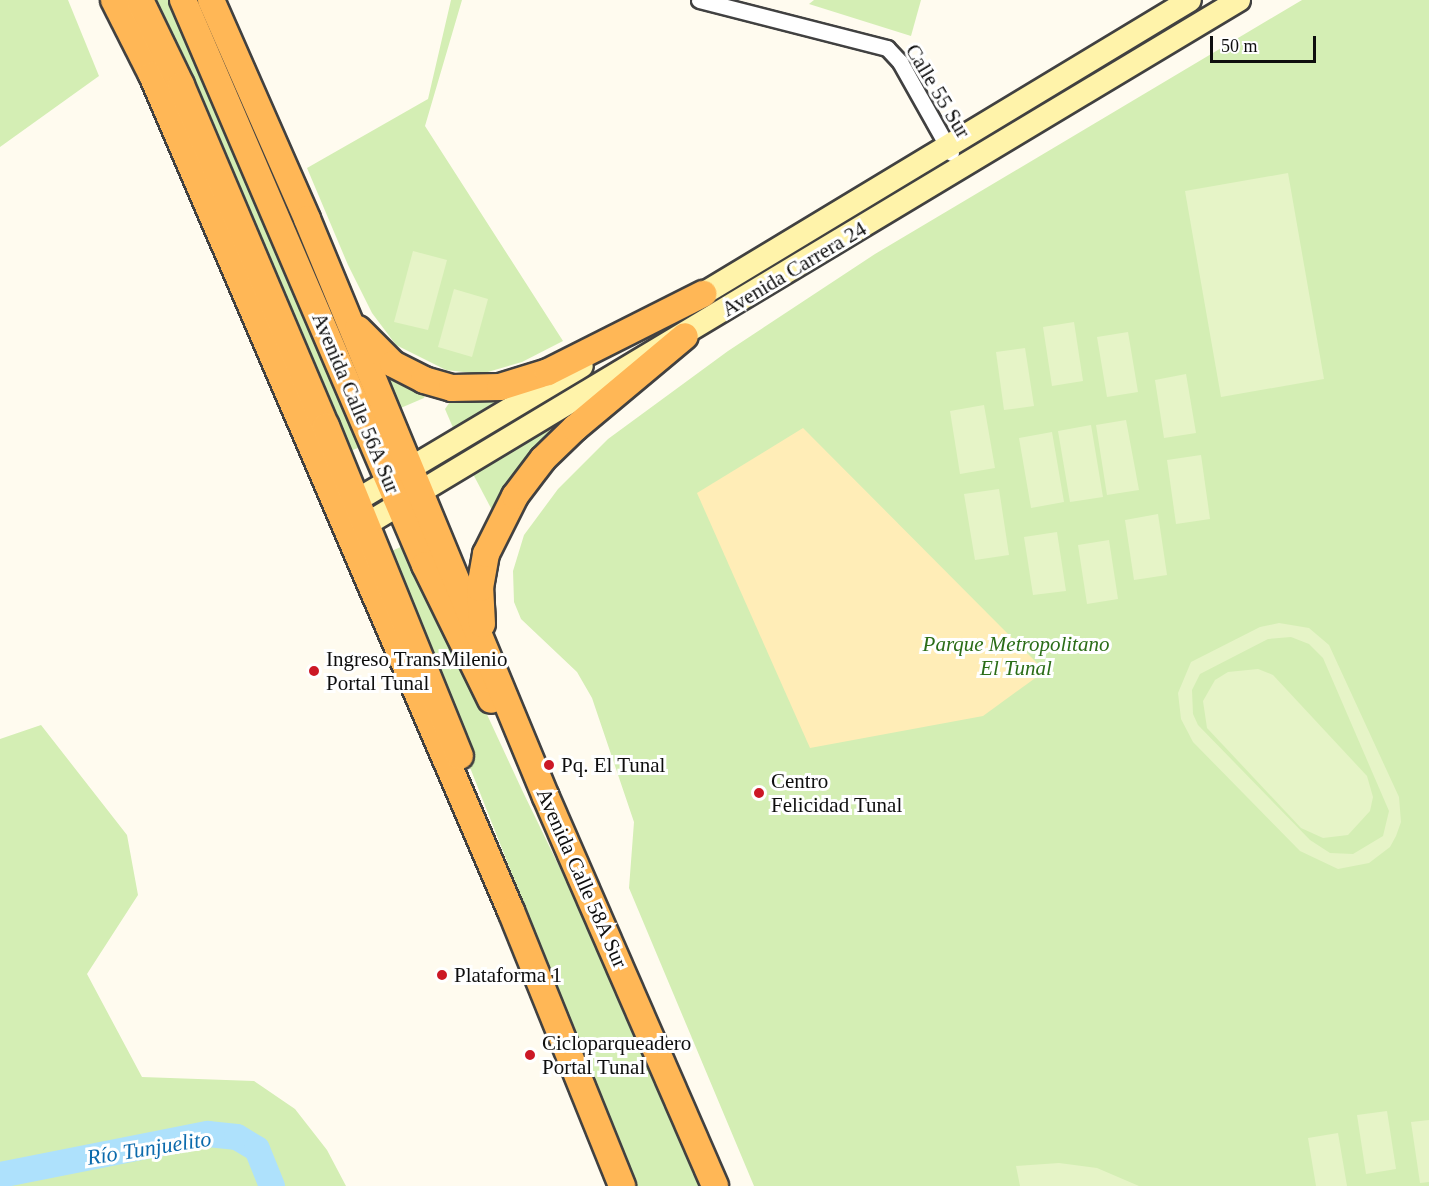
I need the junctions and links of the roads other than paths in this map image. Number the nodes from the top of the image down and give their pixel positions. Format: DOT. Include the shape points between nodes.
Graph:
graph roads {
  1 [pos="114,0"];
  2 [pos="140,0"];
  3 [pos="183,0"];
  4 [pos="211,0"];
  5 [pos="699,0"];
  6 [pos="1190,0"];
  7 [pos="1239,0"];
  8 [pos="181,142"];
  9 [pos="947,146"];
  10 [pos="960,168"];
  11 [pos="226,191"];
  12 [pos="703,294"];
  13 [pos="342,304"];
  14 [pos="685,336"];
  15 [pos="405,487"];
  16 [pos="347,506"];
  17 [pos="357,529"];
  18 [pos="486,651"];
  19 [pos="546,797"];
  20 [pos="622,1186"];
  21 [pos="715,1186"];
  1 -- 8 [label="highway"];
  2 -- 11 [label="highway, Avenida Calle 56A Sur"];
  3 -- 15 [label="highway, Avenida Calle 56A Sur"];
  4 -- 13 [label="highway, Avenida Calle 56A Sur"];
  5 -- 9 [label="street, Calle 55 Sur" via="887,48 900,62"];
  6 -- 9 [label="main road, Avenida Carrera 24"];
  7 -- 10 [label="main road, Avenida Carrera 24"];
  8 -- 11 [label="highway"];
  8 -- 16 [label="highway"];
  9 -- 10 [label="street, Calle 55 Sur"];
  9 -- 12 [label="main road, Avenida Carrera 24"];
  10 -- 14 [label="main road, Avenida Carrera 24"];
  11 -- 16 [label="highway, Avenida Calle 56A Sur"];
  12 -- 13 [label="highway" via="548,372 517,383 476,390 424,380 393,364 358,329"];
  12 -- 15 [label="main road, Avenida Carrera 24"];
  13 -- 15 [label="highway, Avenida Calle 56A Sur"];
  14 -- 15 [label="main road, Avenida Carrera 24"];
  14 -- 18 [label="highway" via="575,428 543,459 509,504 495,531 482,572"];
  15 -- 16 [label="main road, Avenida Carrera 24"];
  15 -- 17 [label="main road, Avenida Carrera 24"];
  15 -- 18 [label="highway, Avenida Calle 58A Sur"];
  15 -- 19 [label="highway, Avenida Calle 56A Sur" via="469,660"];
  16 -- 17 [label="highway"];
  17 -- 20 [label="highway"];
  18 -- 19 [label="highway, Avenida Calle 58A Sur"];
  19 -- 21 [label="highway, Avenida Calle 58A Sur"];
}
